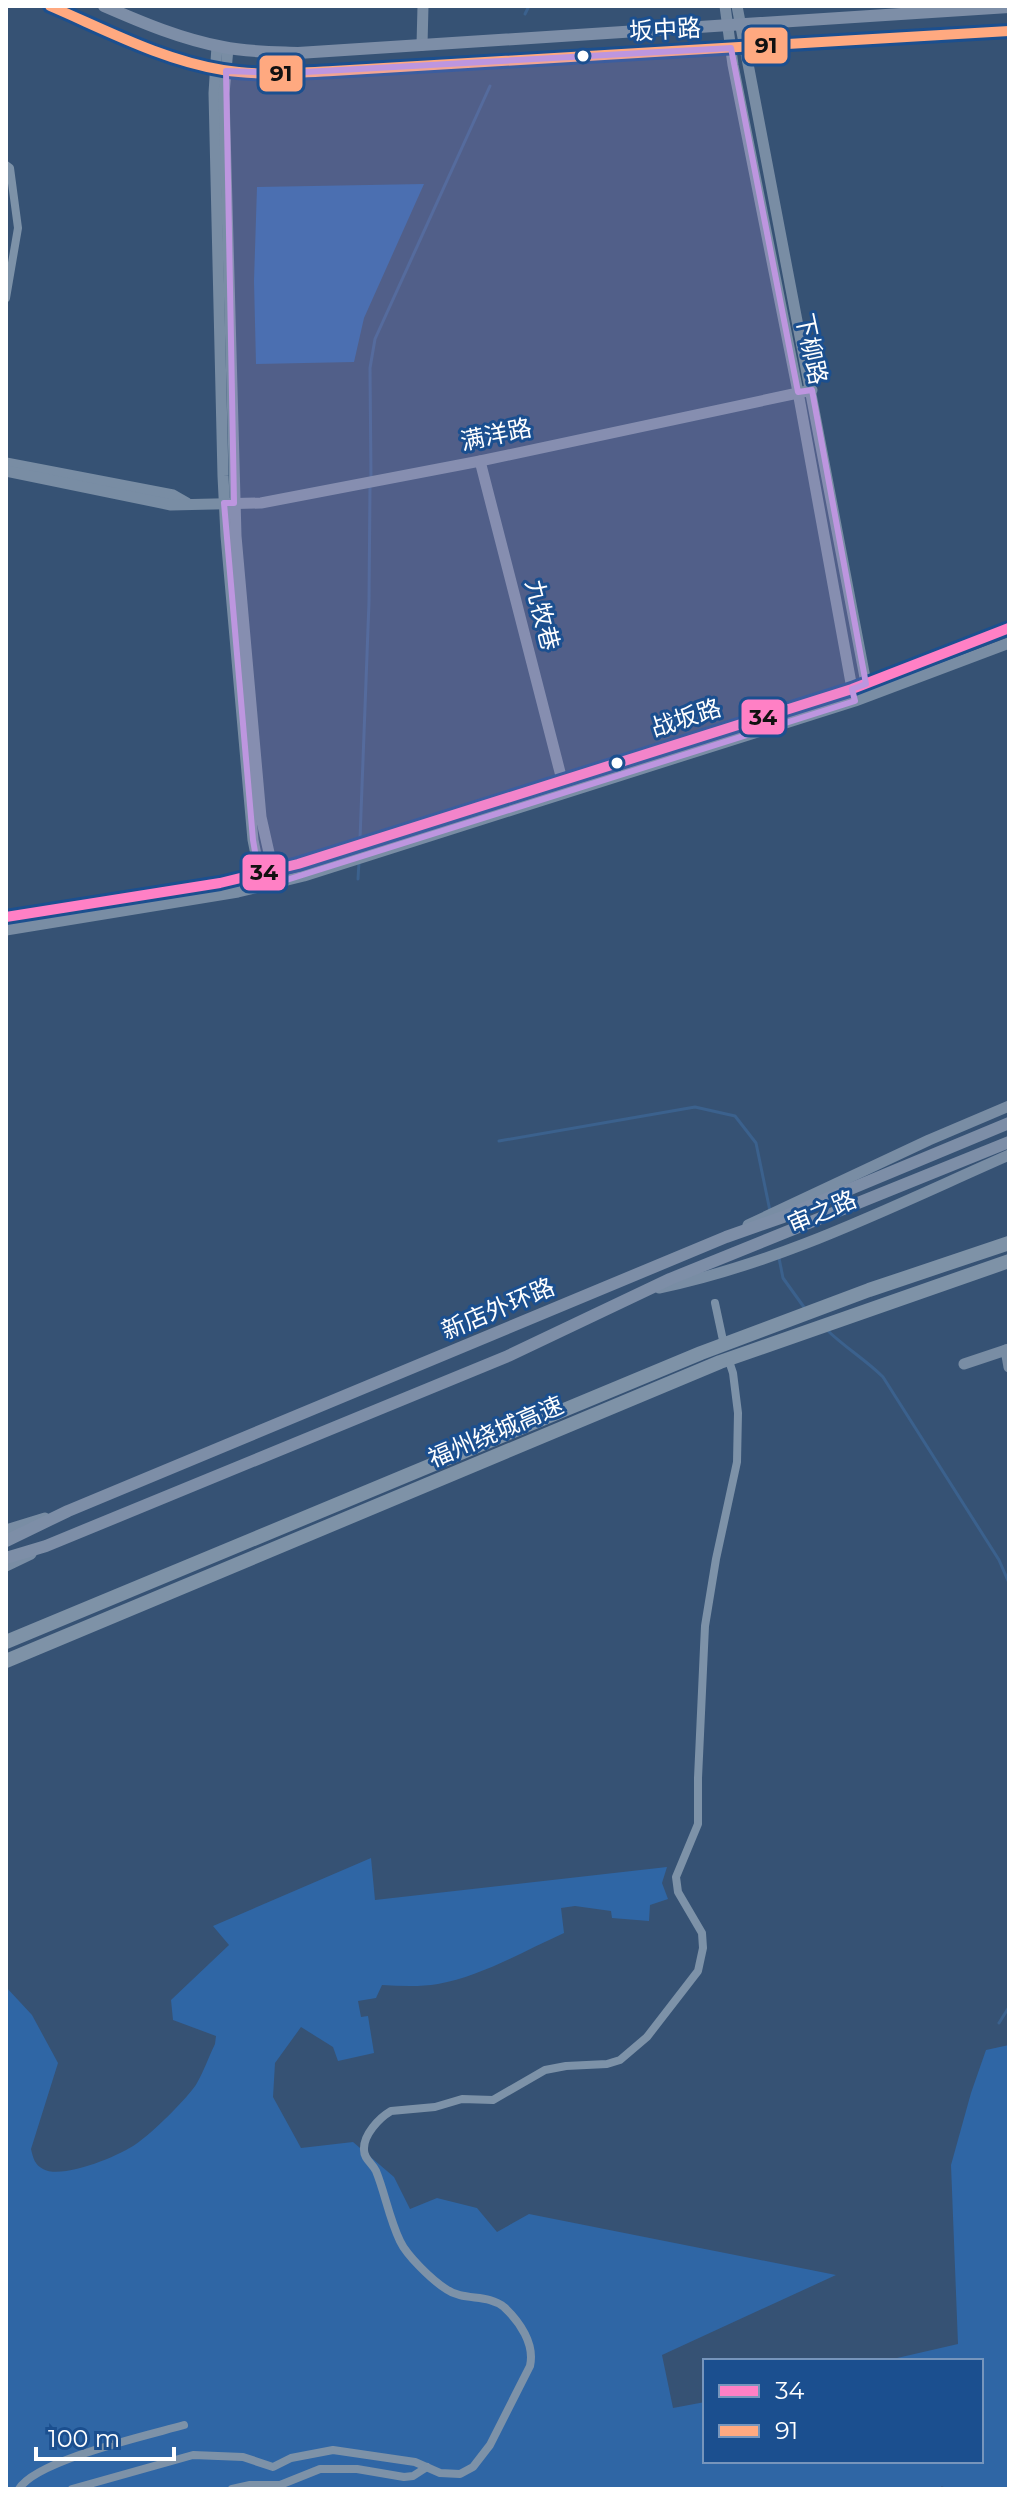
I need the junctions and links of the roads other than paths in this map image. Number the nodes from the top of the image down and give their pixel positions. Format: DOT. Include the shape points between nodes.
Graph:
graph roads {
  1 [pos="50,6"];
  2 [pos="104,6"];
  3 [pos="423,6"];
  4 [pos="725,6"];
  5 [pos="737,6"];
  6 [pos="1009,7"];
  7 [pos="734,24"];
  8 [pos="1009,31"];
  9 [pos="422,45"];
  10 [pos="223,47"];
  11 [pos="745,47"];
  12 [pos="731,48"];
  13 [pos="220,70"];
  14 [pos="6,165"];
  15 [pos="6,298"];
  16 [pos="812,390"];
  17 [pos="798,392"];
  18 [pos="480,461"];
  19 [pos="6,463"];
  20 [pos="6,471"];
  21 [pos="229,503"];
  22 [pos="187,504"];
  23 [pos="1009,628"];
  24 [pos="1009,643"];
  25 [pos="866,684"];
  26 [pos="853,695"];
  27 [pos="869,696"];
  28 [pos="562,780"];
  29 [pos="275,877"];
  30 [pos="261,881"];
  31 [pos="6,917"];
  32 [pos="6,930"];
  33 [pos="1009,1106"];
  34 [pos="1009,1123"];
  35 [pos="1009,1142"];
  36 [pos="1009,1155"];
  37 [pos="757,1224"];
  38 [pos="1009,1243"];
  39 [pos="1009,1261"];
  40 [pos="646,1291"];
  41 [pos="715,1303"];
  42 [pos="1008,1350"];
  43 [pos="964,1364"];
  44 [pos="1009,1367"];
  45 [pos="68,1511"];
  46 [pos="6,1530"];
  47 [pos="6,1541"];
  48 [pos="46,1546"];
  49 [pos="6,1558"];
  50 [pos="6,1566"];
  51 [pos="6,1642"];
  52 [pos="6,1661"];
  53 [pos="184,2425"];
  54 [pos="427,2467"];
  55 [pos="19,2489"];
  56 [pos="72,2489"];
  57 [pos="232,2489"];
  1 -- 13 [label="main road" via="153,50"];
  2 -- 10 [label="main road"];
  3 -- 9 [label="main road"];
  4 -- 7 [label="main road, 下柳路"];
  5 -- 7 [label="main road, 下柳路"];
  6 -- 7 [label="main road, 坂中路"];
  7 -- 9 [label="main road, 坂中路"];
  7 -- 11 [label="main road, 下柳路"];
  7 -- 12 [label="main road, 下柳路"];
  8 -- 11 [label="main road, 坂中路"];
  9 -- 10 [label="main road" via="298,53"];
  10 -- 13 [label="main road"];
  11 -- 12 [label="main road, 坂中路"];
  11 -- 16 [label="main road, 下柳路"];
  12 -- 13 [label="main road, 坂中路" via="287,73"];
  12 -- 17 [label="main road, 下柳路"];
  13 -- 21 [label="main road" via="214,109"];
  14 -- 15 [label="street" via="18,228"];
  16 -- 17 [label="main road, 满洋路"];
  16 -- 25 [label="main road, 下柳路"];
  17 -- 18 [label="main road, 满洋路"];
  17 -- 26 [label="main road, 下柳路"];
  18 -- 21 [label="main road, 满洋路" via="261,503"];
  18 -- 28 [label="main road, 九牧巷"];
  19 -- 22 [label="main road, 满洋路" via="173,495"];
  20 -- 22 [label="main road, 满洋路"];
  21 -- 22 [label="main road, 满洋路"];
  21 -- 29 [label="main road" via="261,817"];
  21 -- 30 [label="main road" via="253,840"];
  23 -- 25 [label="main road, 战坂路"];
  24 -- 27 [label="main road, 战坂路"];
  25 -- 26 [label="main road, 战坂路"];
  25 -- 27 [label="main road, 下柳路"];
  26 -- 27 [label="main road, 战坂路"];
  26 -- 28 [label="main road, 战坂路"];
  26 -- 29 [label="main road, 战坂路" via="372,854"];
  28 -- 29 [label="main road, 战坂路"];
  29 -- 30 [label="main road"];
  30 -- 31 [label="main road"];
  30 -- 32 [label="main road"];
  33 -- 37 [label="main road, 审之路"];
  34 -- 37 [label="main road, 新店外环路"];
  35 -- 40 [label="main road, 新店外环路"];
  36 -- 40 [label="main road, 审之路" via="793,1249"];
  37 -- 45 [label="main road, 新店外环路"];
  38 -- 51 [label="highway, 福州绕城高速, bridge" via="701,1353"];
  39 -- 52 [label="highway, 福州绕城高速, bridge" via="720,1362"];
  40 -- 48 [label="main road, 新店外环路" via="508,1356"];
  41 -- 54 [label="street" via="733,1373 738,1445 705,1626 698,1824 676,1881 702,1933 702,1958 694,1977 647,2037 620,2060 545,2070 493,2100 462,2099 391,2111 367,2136 364,2153 375,2168 406,2250 449,2291 499,2304 520,2325 530,2347 528,2372 479,2461 454,2475"];
  42 -- 43 [label="main road"];
  42 -- 44 [label="main road"];
  45 -- 46 [label="main road"];
  45 -- 47 [label="main road, 新店外环路"];
  48 -- 49 [label="main road, 新店外环路"];
  48 -- 50 [label="main road"];
  53 -- 55 [label="street" via="62,2461"];
  54 -- 56 [label="street" via="333,2450 273,2467 243,2457 193,2455"];
  54 -- 57 [label="street" via="404,2477 320,2469 280,2485"];
}
